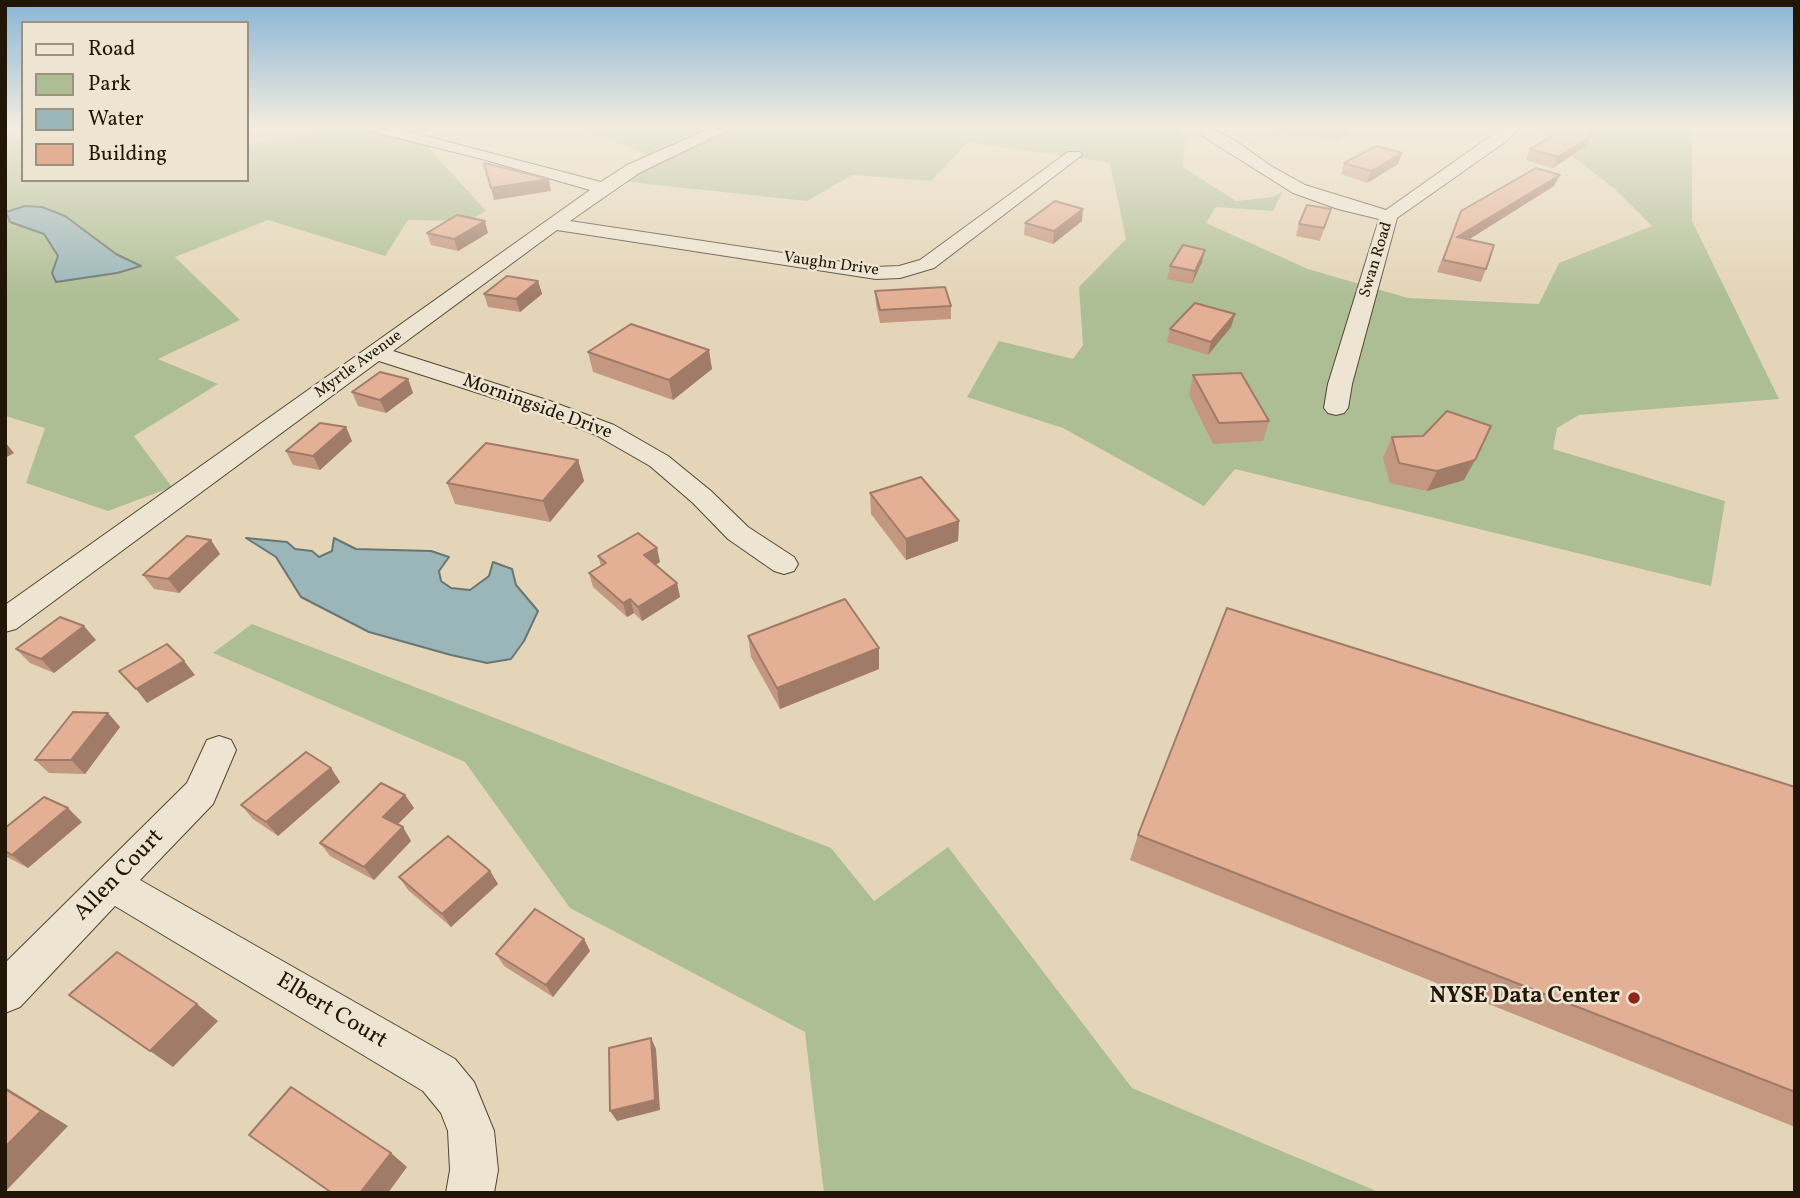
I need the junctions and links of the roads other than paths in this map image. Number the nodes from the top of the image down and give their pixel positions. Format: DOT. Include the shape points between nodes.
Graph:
graph roads {
  1 [pos="589,184"];
  2 [pos="609,184"];
  3 [pos="1035,184"];
  4 [pos="1289,184"];
  5 [pos="1435,184"];
  6 [pos="603,188"];
  7 [pos="1390,216"];
  8 [pos="554,224"];
  9 [pos="376,353"];
  10 [pos="1336,408"];
  11 [pos="784,564"];
  12 [pos="18,596"];
  13 [pos="5,621"];
  14 [pos="219,750"];
  15 [pos="113,884"];
  16 [pos="5,992"];
  17 [pos="470,1193"];
  1 -- 6 [label="street"];
  2 -- 6 [label="street, Myrtle Avenue"];
  3 -- 8 [label="street, Vaughn Drive" via="927,264 900,272 876,273"];
  4 -- 7 [label="street"];
  5 -- 7 [label="street, Swan Road"];
  6 -- 8 [label="street, Myrtle Avenue"];
  7 -- 10 [label="street, Swan Road"];
  8 -- 9 [label="street, Myrtle Avenue"];
  9 -- 11 [label="street, Morningside Drive" via="605,430 659,461 738,533"];
  9 -- 12 [label="street, Myrtle Avenue"];
  12 -- 13 [label="street, Myrtle Avenue"];
  14 -- 15 [label="street, Allen Court" via="200,793"];
  15 -- 16 [label="street, Allen Court"];
  15 -- 17 [label="street, Elbert Court" via="439,1075 458,1098 471,1131 474,1170"];
}
